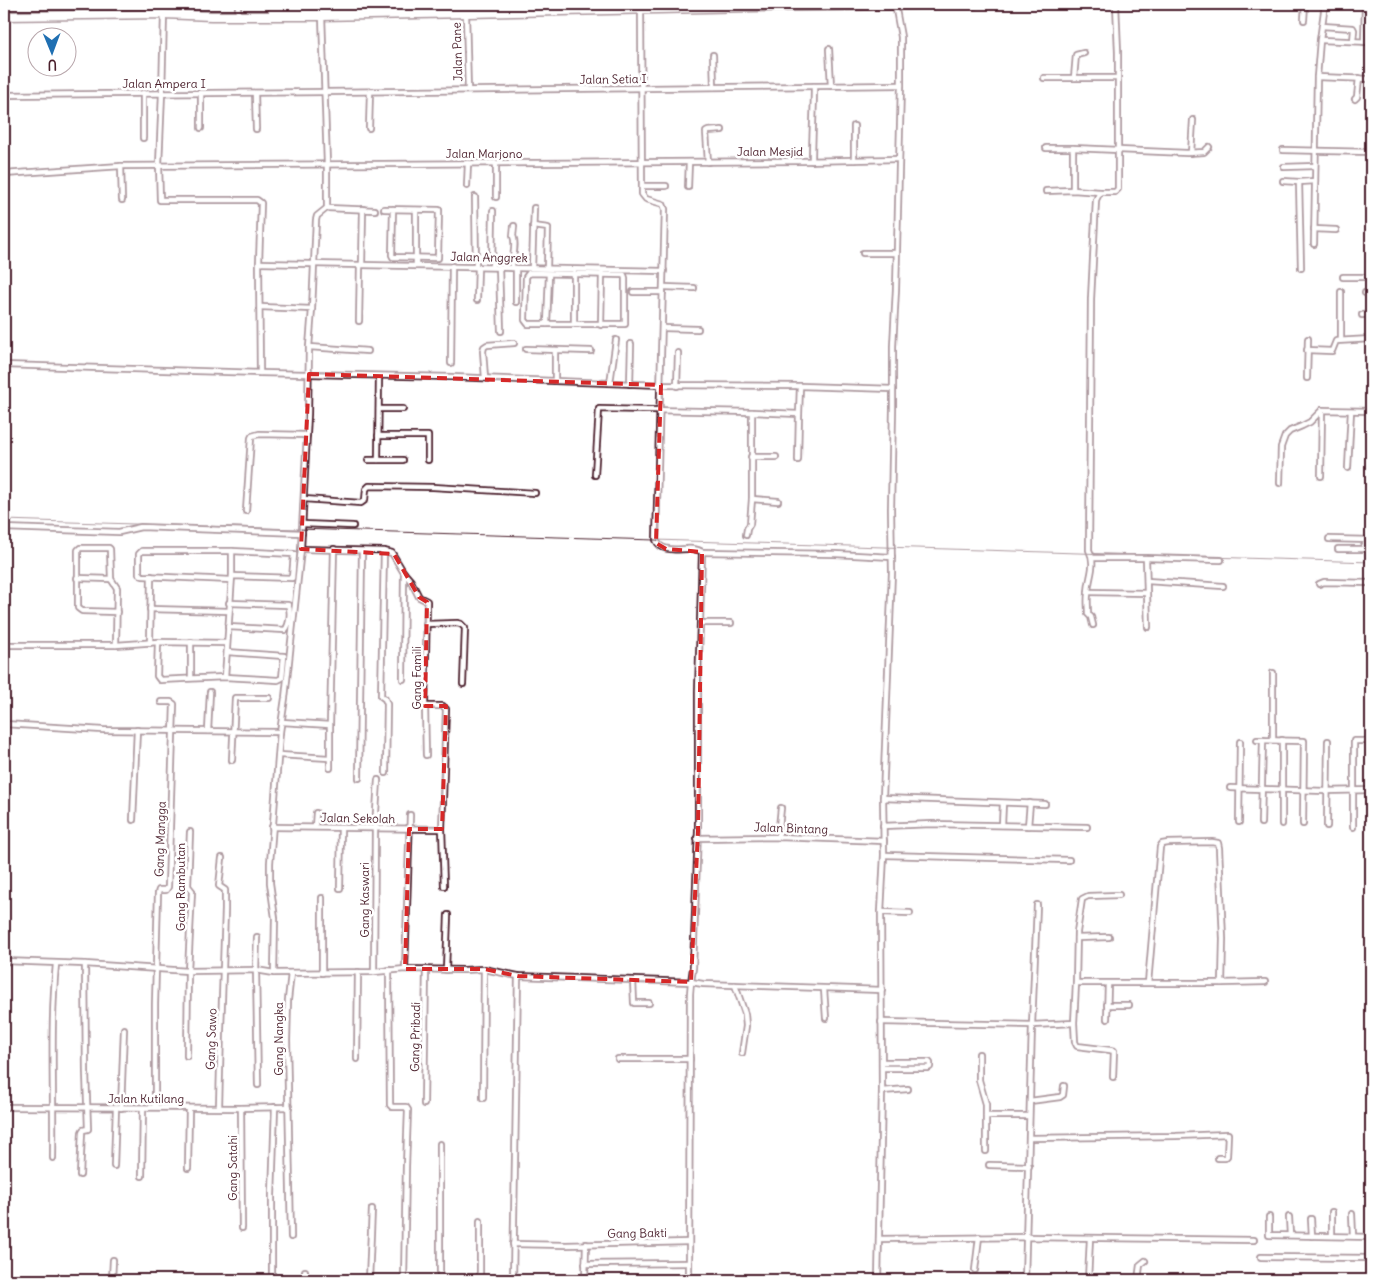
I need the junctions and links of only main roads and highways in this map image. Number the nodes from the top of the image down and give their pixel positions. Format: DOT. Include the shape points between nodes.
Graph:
graph roads {
  1 [pos="667,4"];
  2 [pos="895,4"];
  3 [pos="975,4"];
  4 [pos="420,6"];
  5 [pos="678,6"];
  6 [pos="238,8"];
  7 [pos="163,9"];
  8 [pos="4,12"];
  9 [pos="388,12"];
  10 [pos="4,16"];
  1 -- 4 [label="highway"];
  2 -- 3 [label="highway"];
  2 -- 5 [label="highway"];
  4 -- 9 [label="highway"];
  5 -- 9 [label="highway" via="642,10 466,14"];
  6 -- 7 [label="highway"];
  6 -- 9 [label="highway"];
  7 -- 8 [label="highway"];
  7 -- 9 [label="highway" via="211,16 322,16"];
  7 -- 10 [label="highway"];
}
